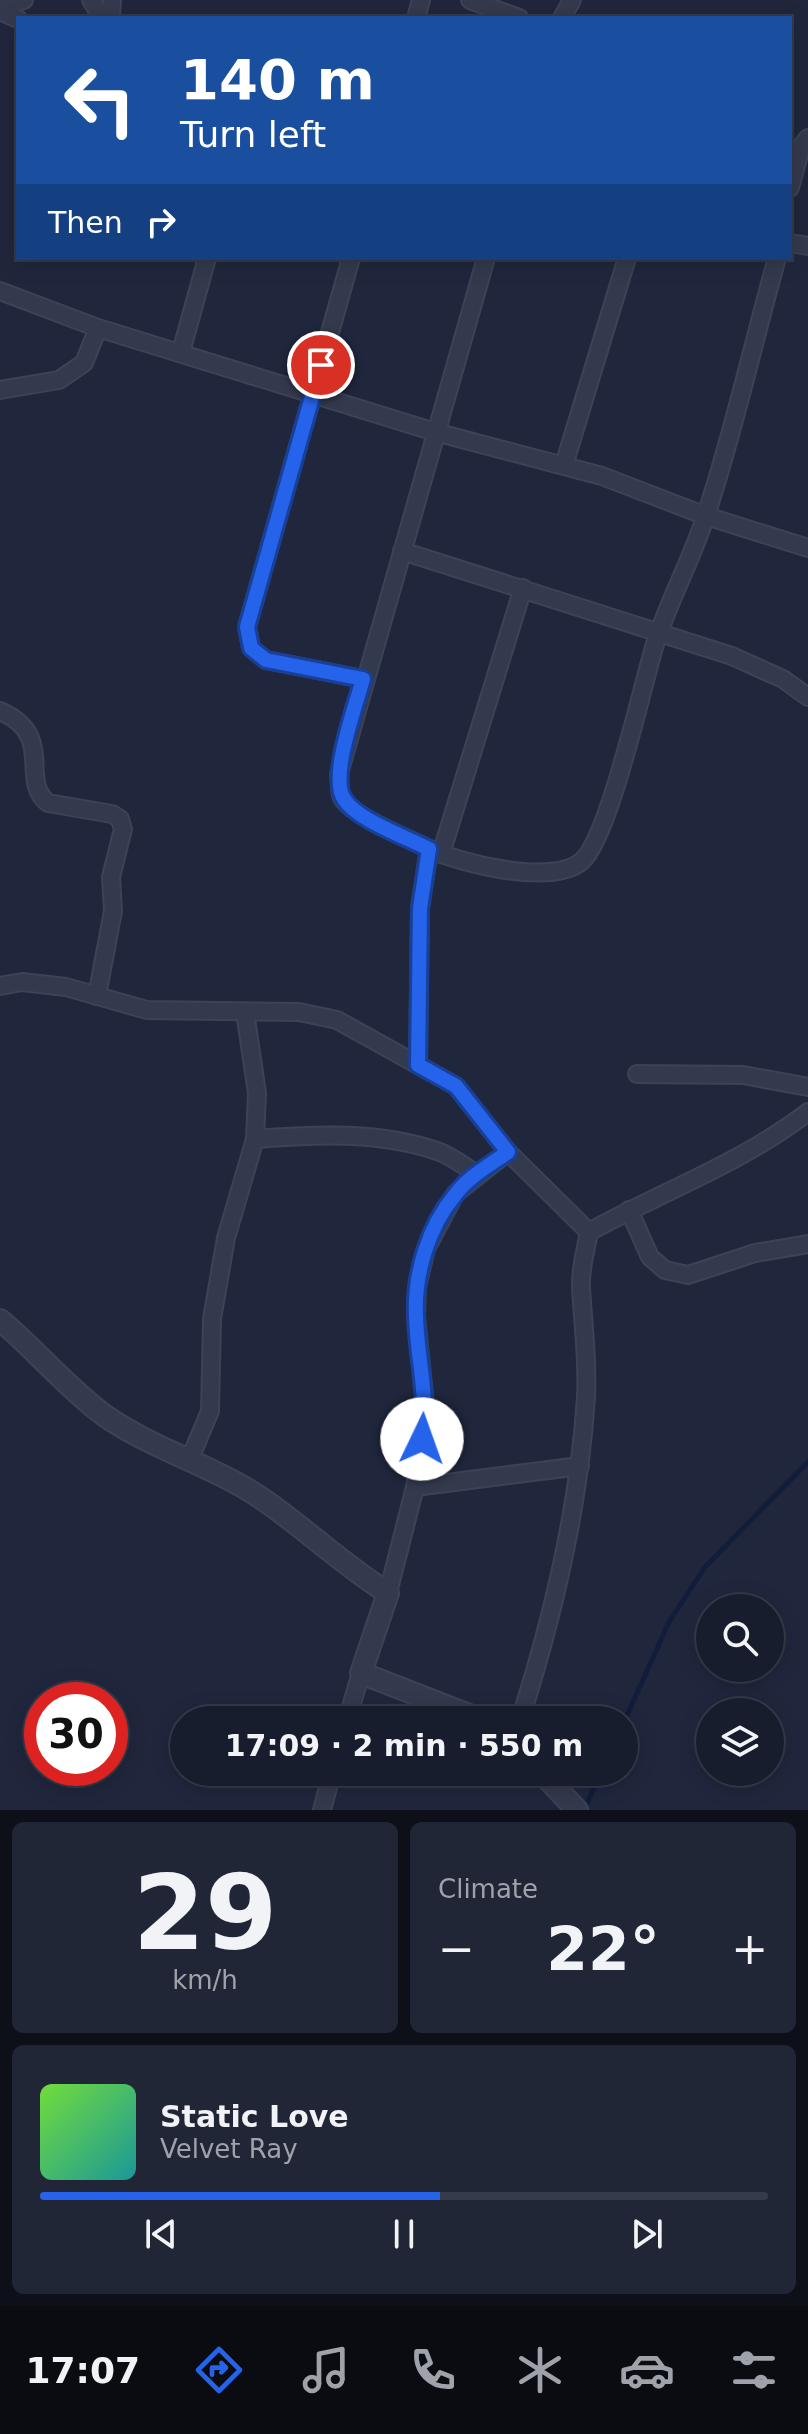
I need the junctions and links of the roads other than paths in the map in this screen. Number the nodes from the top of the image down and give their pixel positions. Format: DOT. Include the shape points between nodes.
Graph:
graph roads {
  1 [pos="24,0"];
  2 [pos="470,0"];
  3 [pos="0,9"];
  4 [pos="514,16"];
  5 [pos="808,138"];
  6 [pos="792,181"];
  7 [pos="206,260"];
  8 [pos="350,260"];
  9 [pos="485,260"];
  10 [pos="626,260"];
  11 [pos="776,260"];
  12 [pos="0,291"];
  13 [pos="98,328"];
  14 [pos="181,352"];
  15 [pos="0,390"];
  16 [pos="314,392"];
  17 [pos="435,432"];
  18 [pos="564,465"];
  19 [pos="706,516"];
  20 [pos="808,548"];
  21 [pos="402,551"];
  22 [pos="523,588"];
  23 [pos="659,633"];
  24 [pos="363,679"];
  25 [pos="808,697"];
  26 [pos="0,711"];
  27 [pos="435,851"];
  28 [pos="0,986"];
  29 [pos="97,996"];
  30 [pos="245,1012"];
  31 [pos="418,1065"];
  32 [pos="637,1074"];
  33 [pos="808,1087"];
  34 [pos="808,1112"];
  35 [pos="255,1139"];
  36 [pos="508,1152"];
  37 [pos="477,1174"];
  38 [pos="629,1210"];
  39 [pos="589,1232"];
  40 [pos="808,1244"];
  41 [pos="0,1320"];
  42 [pos="189,1461"];
  43 [pos="580,1466"];
  44 [pos="415,1487"];
  45 [pos="388,1593"];
  46 [pos="361,1673"];
  47 [pos="351,1706"];
  48 [pos="446,1706"];
  49 [pos="525,1706"];
  50 [pos="328,1786"];
  51 [pos="554,1786"];
  52 [pos="322,1810"];
  53 [pos="577,1810"];
  1 -- 3 [label="street"];
  2 -- 4 [label="street"];
  5 -- 6 [label="street"];
  7 -- 14 [label="street"];
  8 -- 16 [label="street"];
  9 -- 17 [label="street"];
  10 -- 18 [label="street"];
  11 -- 19 [label="street"];
  12 -- 13 [label="street"];
  13 -- 14 [label="street"];
  13 -- 15 [label="street" via="84,363 59,380"];
  14 -- 16 [label="street"];
  16 -- 17 [label="street"];
  16 -- 24 [label="street" via="247,627 251,648 266,660"];
  17 -- 18 [label="street"];
  17 -- 21 [label="street"];
  18 -- 19 [label="street"];
  19 -- 20 [label="street"];
  19 -- 23 [label="street"];
  21 -- 22 [label="street"];
  21 -- 24 [label="street"];
  22 -- 23 [label="street"];
  22 -- 27 [label="street"];
  23 -- 25 [label="street" via="732,656"];
  23 -- 27 [label="street" via="619,775 582,860 565,872 544,873 494,868"];
  24 -- 27 [label="street" via="339,774 342,798 356,812"];
  26 -- 29 [label="street" via="23,725 34,744 41,797 120,819 123,829 111,877 113,911"];
  27 -- 31 [label="street" via="420,908"];
  28 -- 29 [label="street" via="22,982"];
  29 -- 30 [label="street" via="147,1010"];
  30 -- 31 [label="street" via="299,1012 337,1020"];
  30 -- 35 [label="street" via="257,1093"];
  31 -- 36 [label="street" via="456,1086"];
  32 -- 33 [label="street" via="743,1075"];
  34 -- 38 [label="street" via="714,1171"];
  35 -- 37 [label="street" via="318,1134 391,1142 441,1153"];
  35 -- 42 [label="street" via="226,1238 212,1319 210,1411"];
  36 -- 37 [label="street"];
  36 -- 39 [label="street"];
  37 -- 44 [label="street" via="455,1194 436,1224 417,1287 426,1415"];
  38 -- 39 [label="street"];
  38 -- 40 [label="street" via="650,1257 665,1270 688,1275 755,1253"];
  39 -- 43 [label="street" via="581,1284 587,1337"];
  41 -- 42 [label="street" via="104,1415"];
  42 -- 45 [label="street" via="258,1496"];
  43 -- 44 [label="street"];
  43 -- 49 [label="street" via="568,1544"];
  44 -- 45 [label="street"];
  45 -- 46 [label="street"];
  46 -- 47 [label="street"];
  46 -- 48 [label="street"];
  50 -- 52 [label="street"];
  51 -- 53 [label="street"];
}
